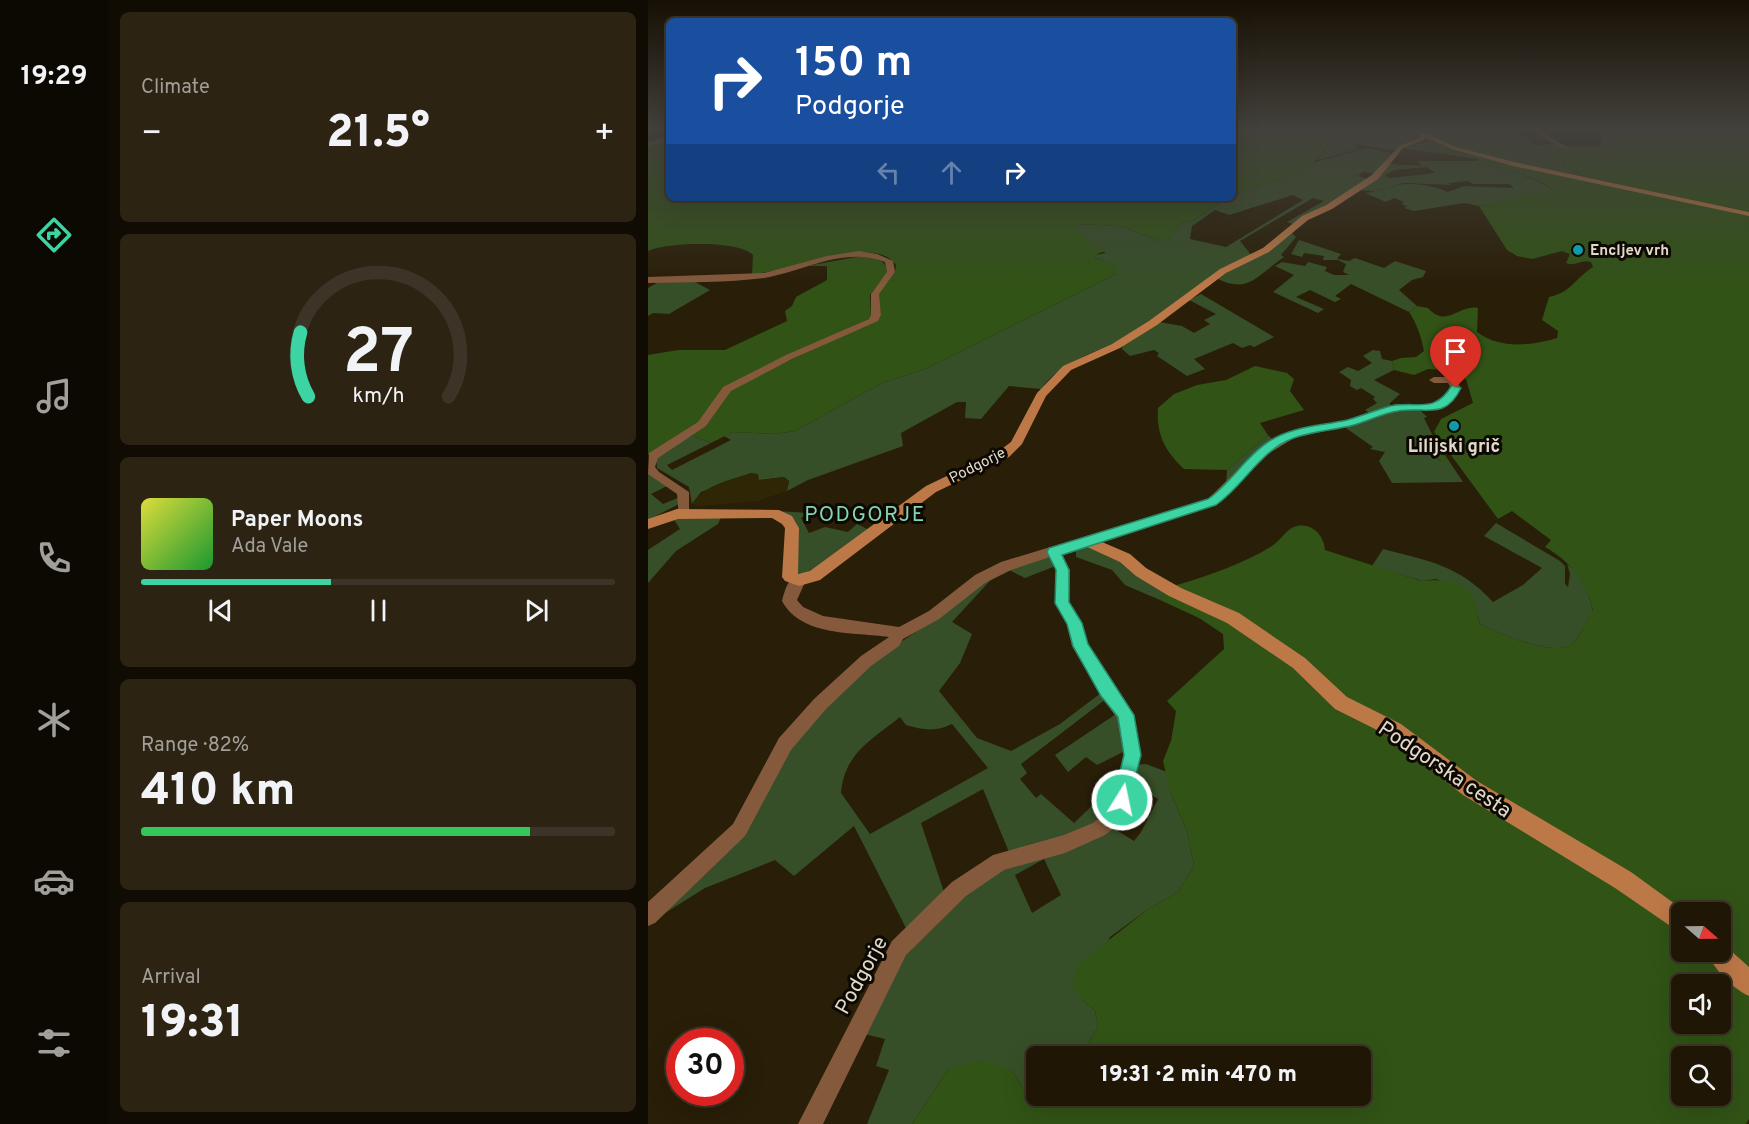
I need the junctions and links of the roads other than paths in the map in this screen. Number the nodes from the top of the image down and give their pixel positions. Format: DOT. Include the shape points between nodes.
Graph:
graph roads {
  1 [pos="1370,180"];
  2 [pos="1591,180"];
  3 [pos="1749,214"];
  4 [pos="648,280"];
  5 [pos="1434,380"];
  6 [pos="683,514"];
  7 [pos="648,524"];
  8 [pos="1088,541"];
  9 [pos="1054,552"];
  10 [pos="799,579"];
  11 [pos="897,634"];
  12 [pos="1671,915"];
  13 [pos="648,916"];
  14 [pos="1728,962"];
  15 [pos="1749,984"];
  16 [pos="810,1124"];
  1 -- 10 [label="street, Podgorje" via="1305,218 1266,250 1223,270 1116,346 1066,368 1041,395 1022,436 1004,454 931,489 833,564 815,576"];
  2 -- 3 [label="street"];
  4 -- 6 [label="street" via="763,275 868,253 889,261 891,266 875,294 873,321 727,389 702,424 653,456 649,467 655,475 682,492"];
  5 -- 8 [label="street" via="1451,380 1456,388 1434,409 1398,407 1287,436 1269,446 1227,492 1212,502"];
  6 -- 7 [label="street"];
  6 -- 10 [label="street" via="774,513 787,520 792,528 790,577"];
  8 -- 9 [label="street"];
  8 -- 12 [label="street, Podgorska cesta" via="1125,558 1175,592 1233,618 1299,663 1341,703 1395,730 1470,788 1623,880"];
  9 -- 11 [label="street" via="989,574 934,615"];
  9 -- 16 [label="street, Podgorje" via="1063,570 1062,603 1074,623 1080,646 1125,715 1132,755 1122,800 1114,817 1099,829 1065,844 1000,862 959,890 898,948"];
  10 -- 11 [label="street" via="789,601 800,615"];
  11 -- 13 [label="street" via="894,642 859,667 795,730 739,830"];
  14 -- 15 [label="street"];
}
